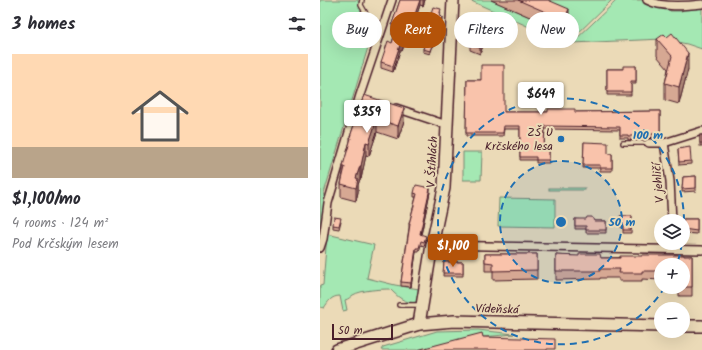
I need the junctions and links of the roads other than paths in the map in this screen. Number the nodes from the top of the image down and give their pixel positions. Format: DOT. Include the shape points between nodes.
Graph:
graph roads {
  1 [pos="362,0"];
  2 [pos="392,0"];
  3 [pos="453,0"];
  4 [pos="647,0"];
  5 [pos="702,4"];
  6 [pos="365,12"];
  7 [pos="382,31"];
  8 [pos="377,48"];
  9 [pos="388,105"];
  10 [pos="446,126"];
  11 [pos="702,131"];
  12 [pos="623,143"];
  13 [pos="649,143"];
  14 [pos="664,143"];
  15 [pos="672,214"];
  16 [pos="432,245"];
  17 [pos="654,246"];
  18 [pos="320,248"];
  19 [pos="690,248"];
  20 [pos="702,250"];
  21 [pos="398,304"];
  22 [pos="422,305"];
  23 [pos="419,324"];
  24 [pos="654,326"];
  25 [pos="690,326"];
  26 [pos="702,326"];
  27 [pos="337,350"];
  1 -- 6 [label="lane" via="361,6"];
  2 -- 7 [label="street"];
  3 -- 10 [label="main road, V Štíhlách"];
  4 -- 5 [label="street" via="664,5"];
  8 -- 18 [label="street" via="328,203"];
  9 -- 10 [label="street"];
  10 -- 16 [label="main road, V Štíhlách" via="444,188"];
  11 -- 14 [label="street"];
  12 -- 13 [label="lane"];
  13 -- 14 [label="street"];
  14 -- 15 [label="street, V jehličí"];
  16 -- 17 [label="street"];
  16 -- 22 [label="main road, V Štíhlách"];
  19 -- 20 [label="street"];
  21 -- 22 [label="lane"];
  22 -- 23 [label="main road, V Štíhlách"];
  23 -- 24 [label="main road, Vídeňská" via="454,321"];
  23 -- 27 [label="main road, Vídeňská"];
  25 -- 26 [label="main road"];
}
